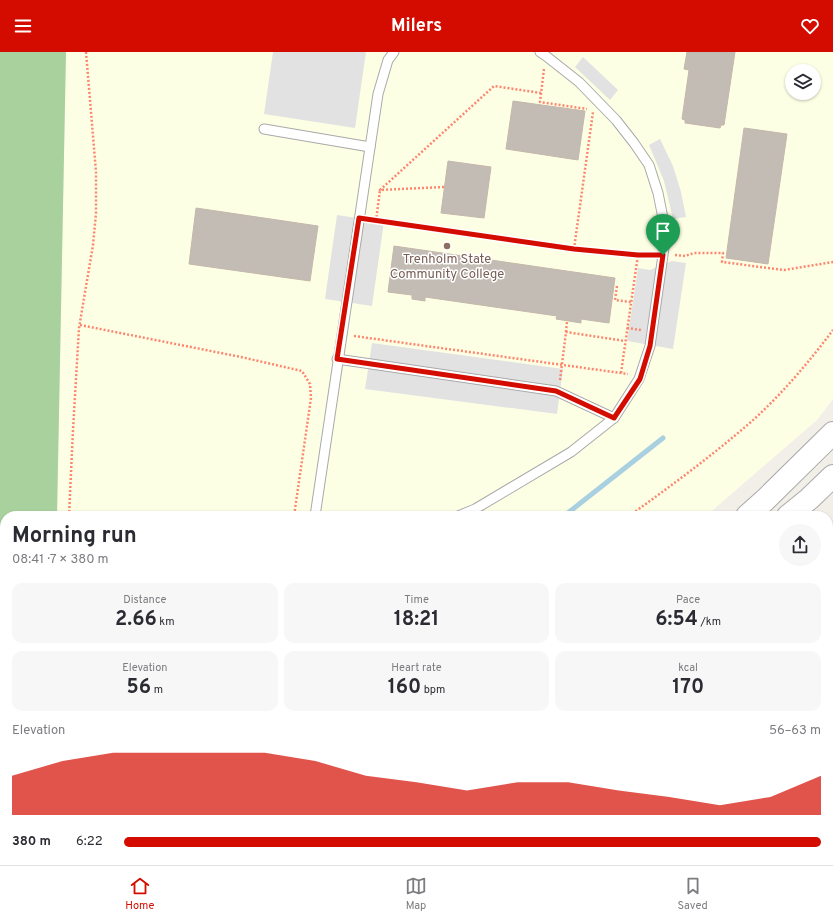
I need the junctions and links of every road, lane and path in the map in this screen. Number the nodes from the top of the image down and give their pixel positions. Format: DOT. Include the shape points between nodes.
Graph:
graph roads {
  1 [pos="86,52"];
  2 [pos="384,52"];
  3 [pos="394,52"];
  4 [pos="543,54"];
  5 [pos="541,93"];
  6 [pos="378,94"];
  7 [pos="264,130"];
  8 [pos="370,147"];
  9 [pos="444,187"];
  10 [pos="380,190"];
  11 [pos="359,218"];
  12 [pos="376,221"];
  13 [pos="574,249"];
  14 [pos="638,255"];
  15 [pos="663,255"];
  16 [pos="833,262"];
  17 [pos="617,286"];
  18 [pos="631,302"];
  19 [pos="567,321"];
  20 [pos="80,325"];
  21 [pos="833,330"];
  22 [pos="566,332"];
  23 [pos="341,334"];
  24 [pos="625,341"];
  25 [pos="337,359"];
  26 [pos="562,365"];
  27 [pos="621,373"];
  28 [pos="640,376"];
  29 [pos="558,392"];
  30 [pos="614,418"];
  31 [pos="833,433"];
  32 [pos="833,476"];
  33 [pos="69,511"];
  34 [pos="295,511"];
  35 [pos="316,511"];
  36 [pos="470,511"];
  37 [pos="636,511"];
  38 [pos="753,511"];
  39 [pos="794,511"];
  1 -- 20 [label="path" via="96,172 96,213"];
  2 -- 6 [label="lane"];
  3 -- 6 [label="lane" via="388,60"];
  4 -- 5 [label="path"];
  4 -- 15 [label="lane" via="579,82 616,120 649,164 663,218"];
  5 -- 10 [label="path" via="494,86"];
  5 -- 13 [label="path" via="540,102 593,110"];
  6 -- 8 [label="lane"];
  7 -- 8 [label="lane"];
  8 -- 11 [label="lane"];
  9 -- 10 [label="path"];
  10 -- 12 [label="path"];
  11 -- 12 [label="path"];
  11 -- 23 [label="lane"];
  12 -- 13 [label="path"];
  13 -- 14 [label="path"];
  14 -- 15 [label="path"];
  14 -- 18 [label="path"];
  15 -- 16 [label="path" via="723,253 722,262 784,270"];
  15 -- 28 [label="lane" via="650,346"];
  17 -- 18 [label="path" via="615,300"];
  18 -- 24 [label="path"];
  19 -- 22 [label="path"];
  20 -- 33 [label="path"];
  20 -- 34 [label="path" via="302,371 310,384 311,398"];
  21 -- 37 [label="path" via="807,364 752,420 675,483"];
  22 -- 24 [label="path"];
  22 -- 26 [label="path"];
  23 -- 25 [label="lane"];
  23 -- 26 [label="path"];
  24 -- 27 [label="path"];
  25 -- 29 [label="lane"];
  25 -- 35 [label="lane"];
  26 -- 27 [label="path"];
  26 -- 29 [label="path"];
  27 -- 28 [label="path"];
  28 -- 30 [label="lane"];
  29 -- 30 [label="lane"];
  30 -- 36 [label="lane" via="572,452"];
  31 -- 38 [label="street"];
  32 -- 39 [label="street"];
}
